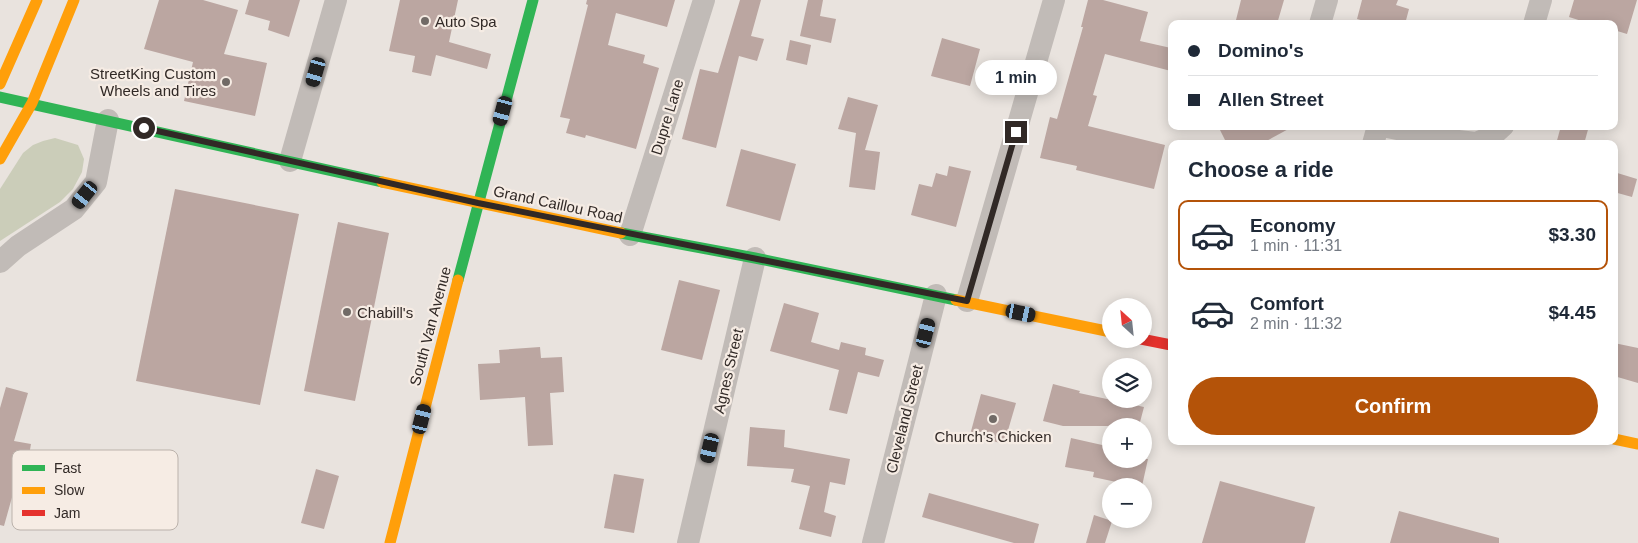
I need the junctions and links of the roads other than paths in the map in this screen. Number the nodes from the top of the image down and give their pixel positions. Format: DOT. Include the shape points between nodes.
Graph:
graph roads {
  1 [pos="37,0"];
  2 [pos="74,0"];
  3 [pos="336,0"];
  4 [pos="533,0"];
  5 [pos="704,0"];
  6 [pos="1054,0"];
  7 [pos="1327,0"];
  8 [pos="1541,0"];
  9 [pos="1321,20"];
  10 [pos="1535,20"];
  11 [pos="0,84"];
  12 [pos="0,97"];
  13 [pos="32,104"];
  14 [pos="108,120"];
  15 [pos="1393,130"];
  16 [pos="1499,130"];
  17 [pos="1415,138"];
  18 [pos="1444,140"];
  19 [pos="1482,140"];
  20 [pos="0,159"];
  21 [pos="290,161"];
  22 [pos="478,203"];
  23 [pos="630,235"];
  24 [pos="755,258"];
  25 [pos="0,262"];
  26 [pos="936,295"];
  27 [pos="967,301"];
  28 [pos="1102,330"];
  29 [pos="1152,341"];
  30 [pos="1168,344"];
  31 [pos="1618,440"];
  32 [pos="1638,444"];
  33 [pos="390,543"];
  34 [pos="688,543"];
  35 [pos="873,543"];
  1 -- 11 [label="main road"];
  2 -- 13 [label="main road"];
  3 -- 21 [label="street"];
  4 -- 22 [label="main road, South Van Avenue"];
  5 -- 23 [label="street, Dupre Lane"];
  6 -- 27 [label="street"];
  7 -- 9 [label="street"];
  8 -- 10 [label="street"];
  12 -- 13 [label="main road, Grand Caillou Road"];
  13 -- 14 [label="main road, Grand Caillou Road"];
  13 -- 20 [label="main road"];
  14 -- 21 [label="main road, Grand Caillou Road"];
  14 -- 25 [label="street" via="96,182 74,208"];
  15 -- 17 [label="street"];
  16 -- 19 [label="street"];
  17 -- 18 [label="street"];
  21 -- 22 [label="main road, Grand Caillou Road"];
  22 -- 23 [label="main road, Grand Caillou Road"];
  22 -- 33 [label="main road, South Van Avenue"];
  23 -- 24 [label="main road, Grand Caillou Road"];
  24 -- 26 [label="main road, Grand Caillou Road"];
  24 -- 34 [label="street, Agnes Street"];
  26 -- 27 [label="main road, Grand Caillou Road"];
  26 -- 35 [label="street, Cleveland Street"];
  27 -- 28 [label="main road, Grand Caillou Road"];
  29 -- 30 [label="main road"];
  31 -- 32 [label="main road"];
}
